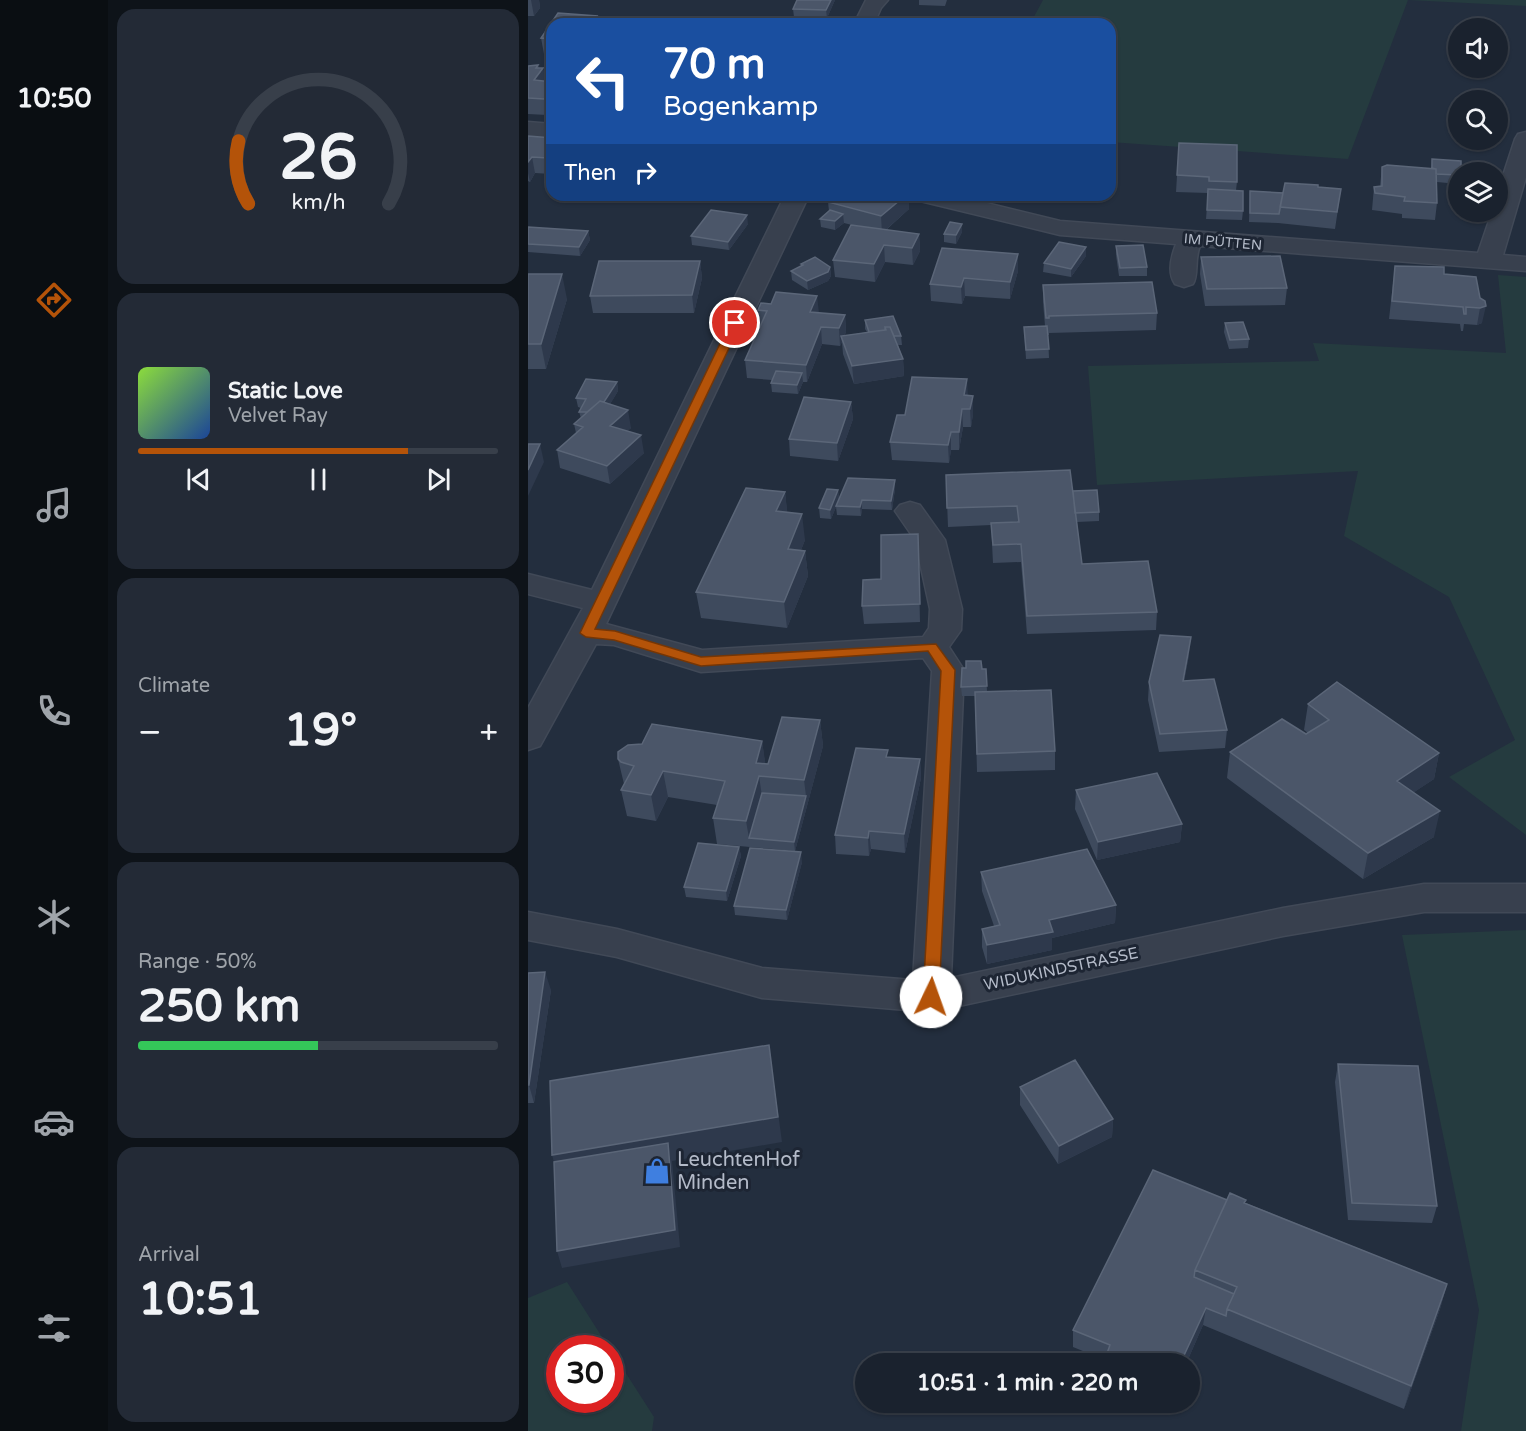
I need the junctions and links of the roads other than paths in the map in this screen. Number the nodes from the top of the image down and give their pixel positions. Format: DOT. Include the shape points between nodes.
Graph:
graph roads {
  1 [pos="878,0"];
  2 [pos="867,18"];
  3 [pos="528,129"];
  4 [pos="546,130"];
  5 [pos="1526,139"];
  6 [pos="794,201"];
  7 [pos="949,201"];
  8 [pos="1190,239"];
  9 [pos="1488,262"];
  10 [pos="1526,264"];
  11 [pos="1184,279"];
  12 [pos="910,511"];
  13 [pos="528,585"];
  14 [pos="601,602"];
  15 [pos="586,633"];
  16 [pos="932,647"];
  17 [pos="528,738"];
  18 [pos="1526,898"];
  19 [pos="528,926"];
  20 [pos="931,997"];
  1 -- 2 [label="street"];
  3 -- 4 [label="street"];
  5 -- 9 [label="street"];
  6 -- 14 [label="street"];
  7 -- 8 [label="street, IM PÜTTEN" via="1060,228"];
  8 -- 9 [label="street, IM PÜTTEN"];
  8 -- 11 [label="street" via="1183,257"];
  9 -- 10 [label="street, IM PÜTTEN"];
  12 -- 16 [label="street" via="930,540 946,609 945,630"];
  13 -- 14 [label="street"];
  14 -- 15 [label="street"];
  15 -- 16 [label="street" via="615,635 701,661"];
  15 -- 17 [label="street"];
  16 -- 20 [label="street" via="948,670"];
  18 -- 20 [label="street, WIDUKINDSTRASSE" via="1424,898 1283,922"];
  19 -- 20 [label="street, WIDUKINDSTRASSE" via="616,943 762,983"];
}
